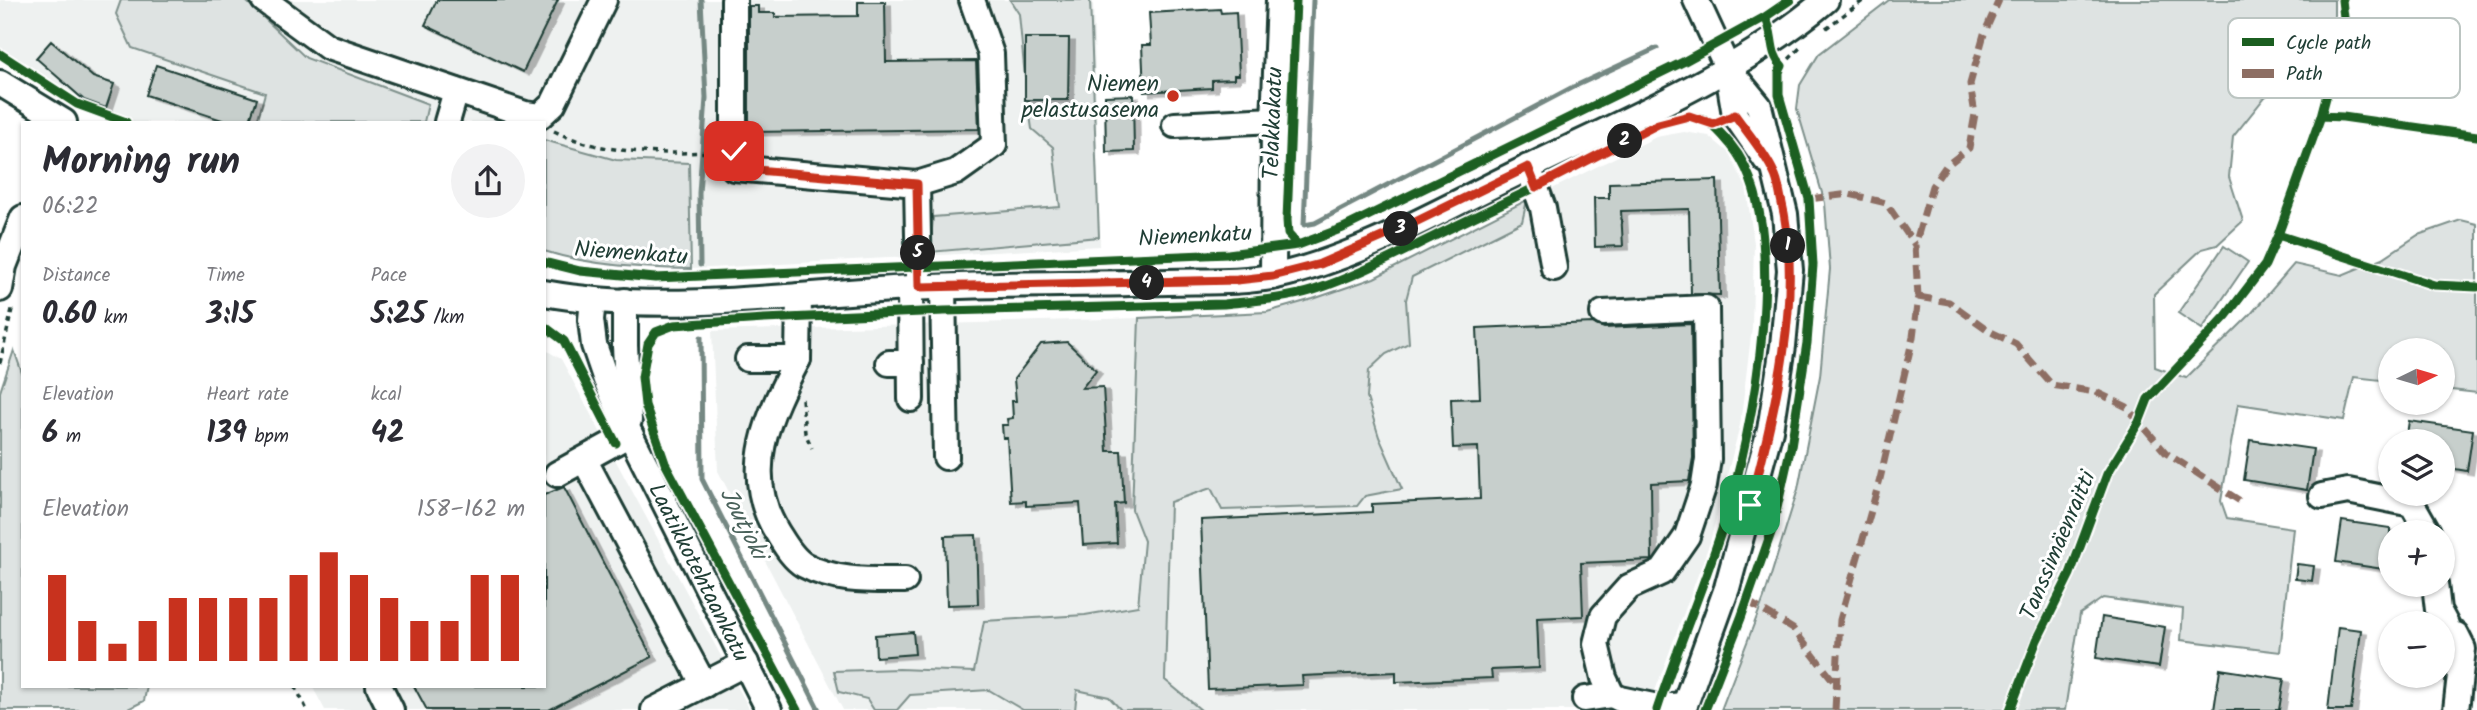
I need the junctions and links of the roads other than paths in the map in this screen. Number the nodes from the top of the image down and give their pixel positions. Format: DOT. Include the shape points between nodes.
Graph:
graph roads {
  1 [pos="264,0"];
  2 [pos="604,0"];
  3 [pos="733,0"];
  4 [pos="972,0"];
  5 [pos="1279,0"];
  6 [pos="1696,0"];
  7 [pos="1826,0"];
  8 [pos="1727,67"];
  9 [pos="0,83"];
  10 [pos="456,91"];
  11 [pos="1274,120"];
  12 [pos="56,121"];
  13 [pos="447,121"];
  14 [pos="1175,124"];
  15 [pos="1528,167"];
  16 [pos="917,184"];
  17 [pos="21,223"];
  18 [pos="1554,268"];
  19 [pos="1273,276"];
  20 [pos="924,287"];
  21 [pos="8,292"];
  22 [pos="546,293"];
  23 [pos="799,296"];
  24 [pos="593,300"];
  25 [pos="625,302"];
  26 [pos="1603,313"];
  27 [pos="748,359"];
  28 [pos="798,359"];
  29 [pos="911,399"];
  30 [pos="630,434"];
  31 [pos="946,457"];
  32 [pos="585,461"];
  33 [pos="557,474"];
  34 [pos="2322,496"];
  35 [pos="2421,520"];
  36 [pos="905,580"];
  37 [pos="2436,597"];
  38 [pos="746,663"];
  39 [pos="704,685"];
  40 [pos="380,688"];
  41 [pos="1612,695"];
  42 [pos="1585,699"];
  43 [pos="1684,707"];
  44 [pos="391,710"];
  45 [pos="654,710"];
  46 [pos="769,710"];
  47 [pos="2456,710"];
  1 -- 10 [label="street" via="328,47"];
  2 -- 10 [label="street" via="553,104 540,116"];
  3 -- 16 [label="street" via="734,168"];
  4 -- 16 [label="street" via="991,54 994,145 957,172"];
  5 -- 11 [label="street, Telakkakatu"];
  6 -- 8 [label="street"];
  7 -- 8 [label="street, Niemenkatu" via="1772,42"];
  8 -- 15 [label="street, Niemenkatu"];
  8 -- 43 [label="street" via="1735,115 1774,172 1790,270 1770,430 1727,588"];
  9 -- 12 [label="street"];
  10 -- 13 [label="street"];
  11 -- 14 [label="street"];
  11 -- 19 [label="street, Telakkakatu"];
  15 -- 18 [label="street" via="1544,208"];
  15 -- 19 [label="street, Niemenkatu" via="1332,259"];
  16 -- 20 [label="street"];
  17 -- 21 [label="street" via="4,266"];
  19 -- 20 [label="street, Niemenkatu"];
  20 -- 23 [label="street, Niemenkatu"];
  20 -- 29 [label="street" via="900,363"];
  20 -- 31 [label="street"];
  22 -- 24 [label="street, Niemenkatu"];
  23 -- 25 [label="street, Niemenkatu"];
  23 -- 28 [label="street"];
  24 -- 25 [label="street, Niemenkatu"];
  24 -- 30 [label="street, Laatikkotehtaankatu" via="594,345"];
  25 -- 30 [label="street, Laatikkotehtaankatu"];
  26 -- 41 [label="street" via="1706,308 1708,459 1703,485 1687,536 1662,572 1629,587 1603,616 1596,644"];
  27 -- 28 [label="street"];
  28 -- 36 [label="street" via="765,427 760,454 766,515 801,563 852,580"];
  30 -- 32 [label="street"];
  30 -- 38 [label="street, Laatikkotehtaankatu"];
  32 -- 33 [label="street"];
  32 -- 39 [label="street"];
  34 -- 35 [label="street" via="2348,491 2412,504"];
  37 -- 47 [label="street" via="2438,610 2463,649"];
  38 -- 39 [label="street"];
  38 -- 46 [label="street, Laatikkotehtaankatu"];
  39 -- 45 [label="street"];
  40 -- 44 [label="street"];
  41 -- 42 [label="street"];
  41 -- 43 [label="street" via="1658,707"];
}
